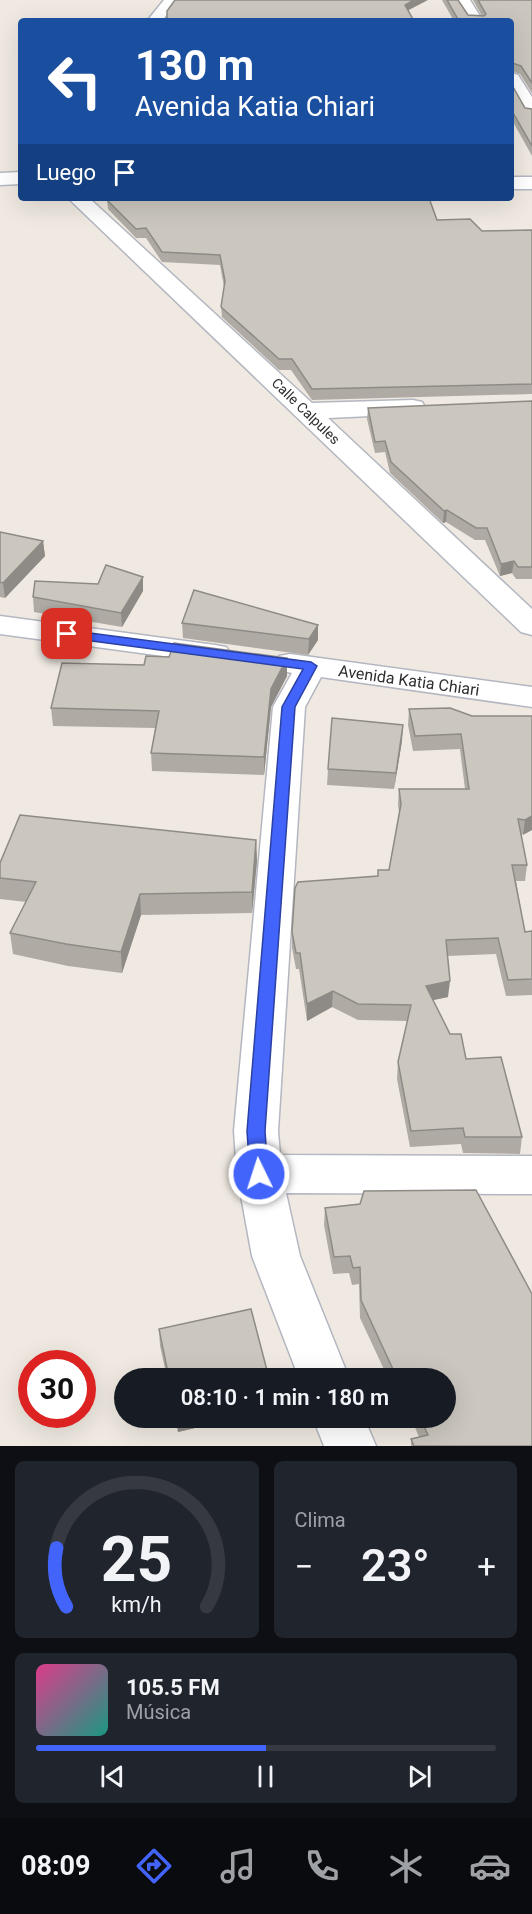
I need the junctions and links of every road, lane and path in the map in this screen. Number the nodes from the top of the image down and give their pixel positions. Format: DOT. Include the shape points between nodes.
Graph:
graph roads {
  1 [pos="171,0"];
  2 [pos="463,0"];
  3 [pos="156,18"];
  4 [pos="474,18"];
  5 [pos="514,83"];
  6 [pos="529,119"];
  7 [pos="514,169"];
  8 [pos="532,169"];
  9 [pos="18,178"];
  10 [pos="0,179"];
  11 [pos="514,183"];
  12 [pos="532,183"];
  13 [pos="18,194"];
  14 [pos="0,195"];
  15 [pos="81,201"];
  16 [pos="434,406"];
  17 [pos="306,411"];
  18 [pos="0,626"];
  19 [pos="532,626"];
  20 [pos="311,666"];
  21 [pos="532,697"];
  22 [pos="259,1174"];
  23 [pos="532,1175"];
  24 [pos="320,1368"];
  25 [pos="343,1428"];
  26 [pos="350,1446"];
  1 -- 3 [label="street"];
  2 -- 4 [label="street"];
  5 -- 6 [label="street"];
  7 -- 8 [label="street"];
  9 -- 10 [label="street"];
  11 -- 12 [label="street"];
  13 -- 14 [label="street"];
  15 -- 17 [label="street, Calle Calpules"];
  16 -- 17 [label="street"];
  17 -- 19 [label="street, Calle Calpules"];
  18 -- 20 [label="street, Avenida Katia Chiari"];
  20 -- 21 [label="street, Avenida Katia Chiari"];
  20 -- 22 [label="street" via="289,707 256,1131"];
  22 -- 23 [label="street"];
  22 -- 24 [label="street" via="276,1256"];
  25 -- 26 [label="street"];
}
